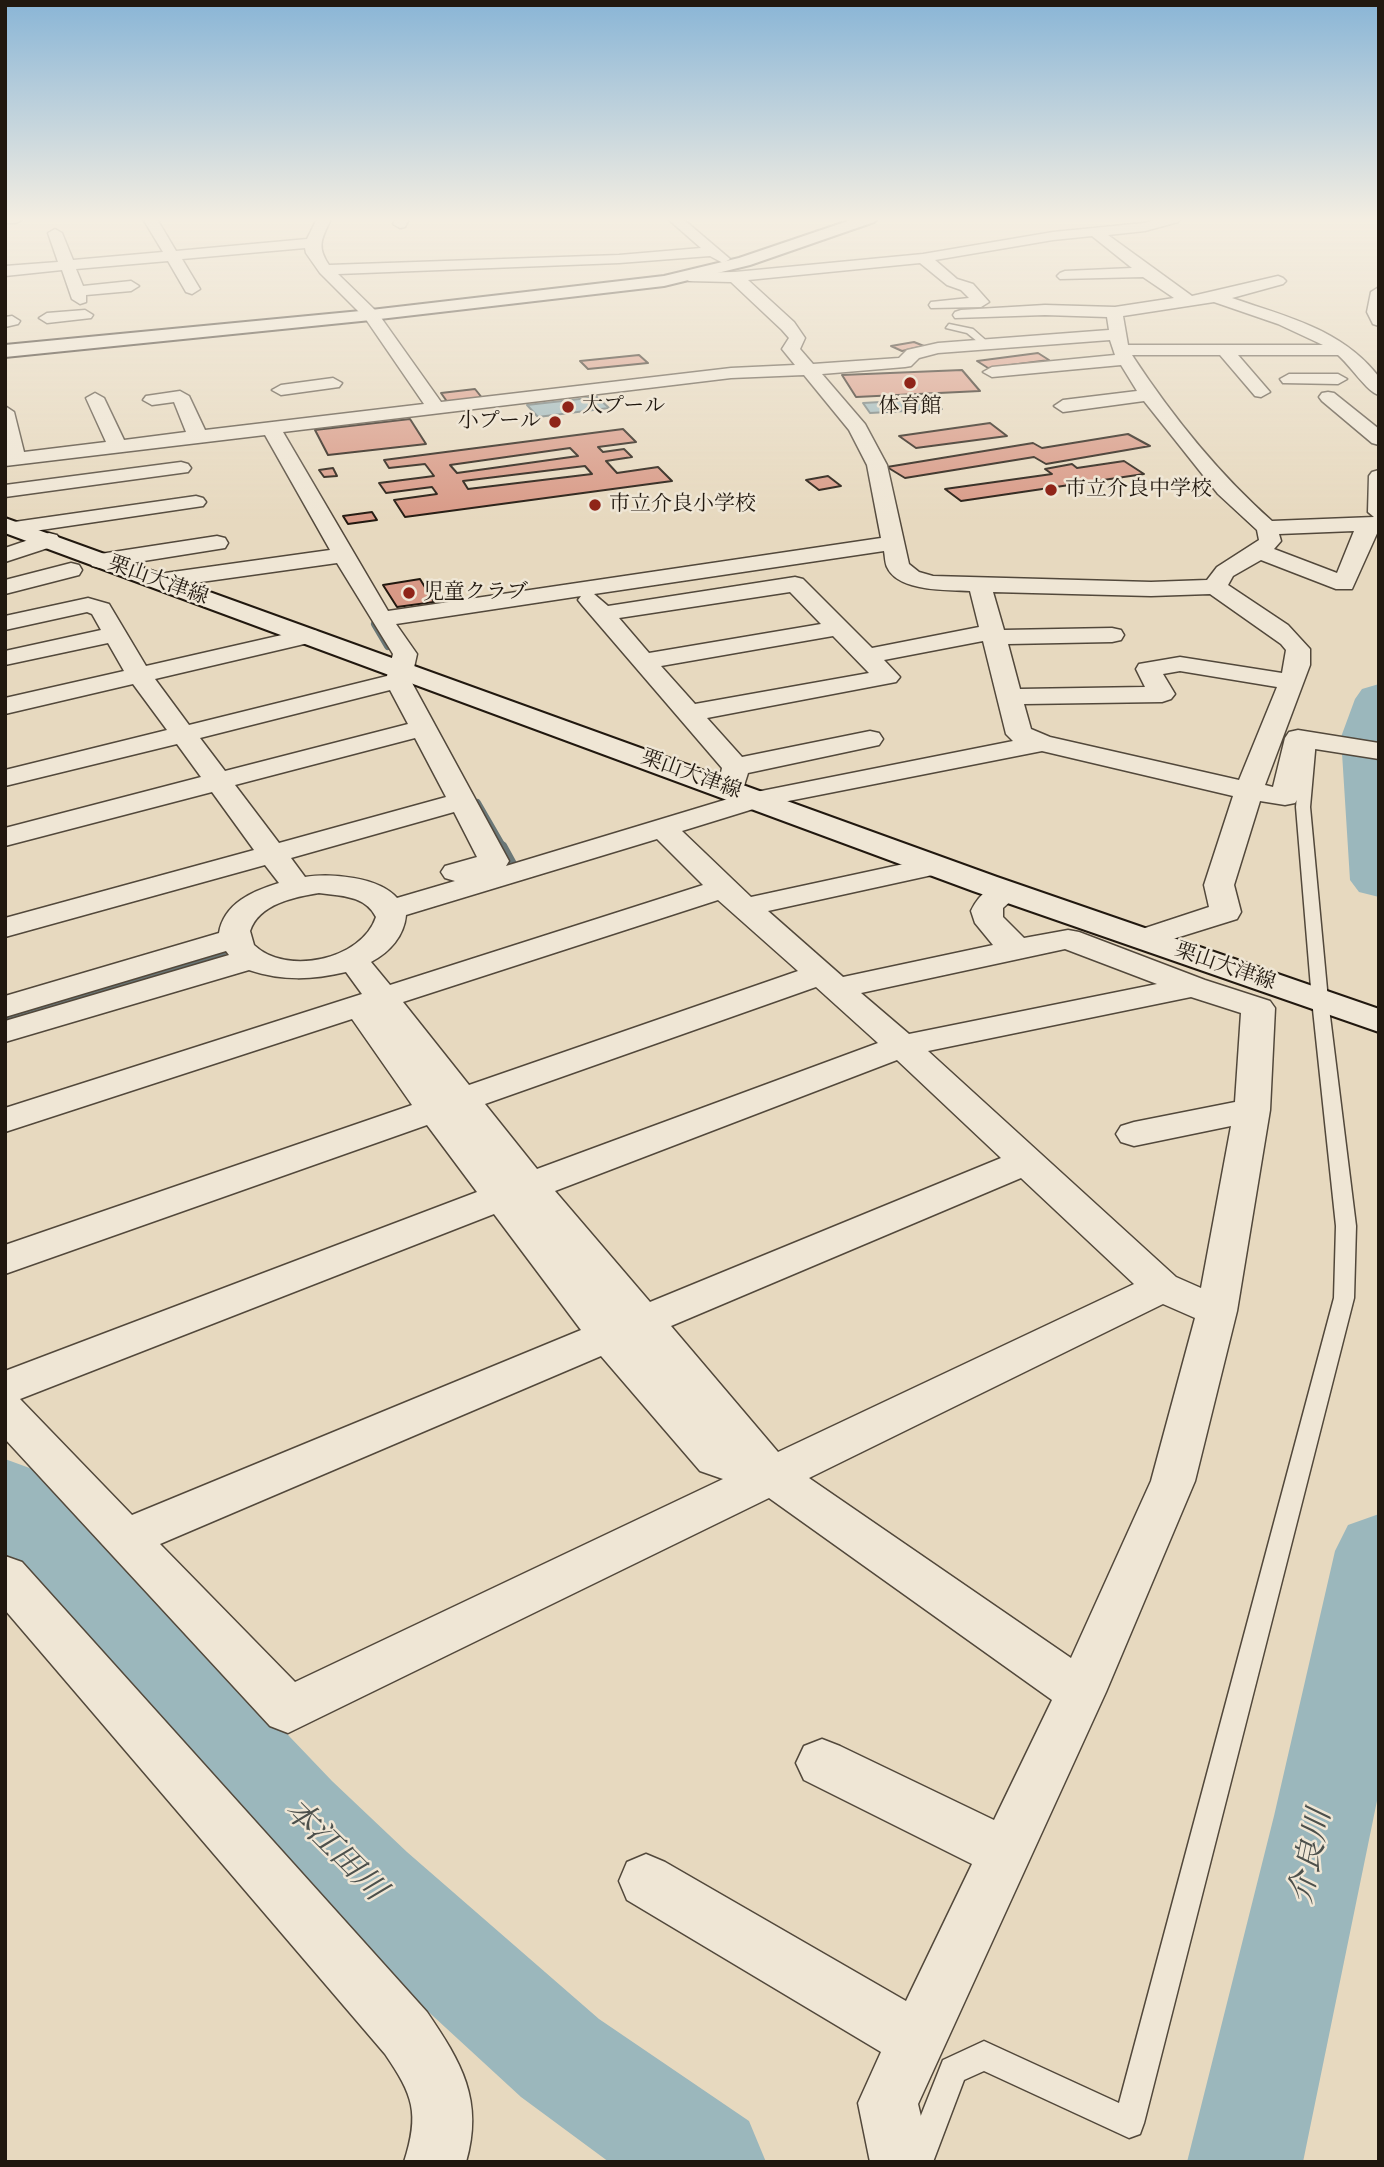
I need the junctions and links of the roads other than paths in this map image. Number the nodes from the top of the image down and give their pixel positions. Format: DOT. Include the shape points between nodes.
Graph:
graph roads {
  1 [pos="68,320"];
  2 [pos="319,320"];
  3 [pos="375,320"];
  4 [pos="782,320"];
  5 [pos="962,320"];
  6 [pos="1117,320"];
  7 [pos="1282,320"];
  8 [pos="955,321"];
  9 [pos="77,344"];
  10 [pos="986,344"];
  11 [pos="1285,350"];
  12 [pos="1345,350"];
  13 [pos="5,351"];
  14 [pos="1226,352"];
  15 [pos="1125,355"];
  16 [pos="806,370"];
  17 [pos="992,372"];
  18 [pos="1113,379"];
  19 [pos="1289,379"];
  20 [pos="1312,379"];
  21 [pos="1338,379"];
  22 [pos="333,383"];
  23 [pos="305,387"];
  24 [pos="281,390"];
  25 [pos="1379,390"];
  26 [pos="1261,392"];
  27 [pos="1149,395"];
  28 [pos="1328,397"];
  29 [pos="94,398"];
  30 [pos="152,400"];
  31 [pos="1063,406"];
  32 [pos="437,409"];
  33 [pos="5,412"];
  34 [pos="327,422"];
  35 [pos="271,429"];
  36 [pos="198,437"];
  37 [pos="1379,439"];
  38 [pos="118,447"];
  39 [pos="11,459"];
  40 [pos="181,468"];
  41 [pos="1379,476"];
  42 [pos="5,491"];
  43 [pos="196,502"];
  44 [pos="1375,520"];
  45 [pos="1267,528"];
  46 [pos="8,536"];
  47 [pos="217,543"];
  48 [pos="891,543"];
  49 [pos="1261,552"];
  50 [pos="344,555"];
  51 [pos="86,562"];
  52 [pos="158,581"];
  53 [pos="980,583"];
  54 [pos="5,587"];
  55 [pos="1216,587"];
  56 [pos="581,590"];
  57 [pos="88,605"];
  58 [pos="602,614"];
  59 [pos="381,619"];
  60 [pos="5,623"];
  61 [pos="839,628"];
  62 [pos="993,635"];
  63 [pos="1112,635"];
  64 [pos="106,636"];
  65 [pos="308,636"];
  66 [pos="867,656"];
  67 [pos="5,658"];
  68 [pos="644,662"];
  69 [pos="1295,673"];
  70 [pos="399,675"];
  71 [pos="128,677"];
  72 [pos="1009,697"];
  73 [pos="5,706"];
  74 [pos="690,713"];
  75 [pos="423,728"];
  76 [pos="173,737"];
  77 [pos="870,739"];
  78 [pos="1309,740"];
  79 [pos="1042,743"];
  80 [pos="1379,751"];
  81 [pos="5,778"];
  82 [pos="208,784"];
  83 [pos="742,785"];
  84 [pos="1249,791"];
  85 [pos="463,801"];
  86 [pos="664,829"];
  87 [pos="5,837"];
  88 [pos="260,856"];
  89 [pos="936,866"];
  90 [pos="284,891"];
  91 [pos="1007,891"];
  92 [pos="734,898"];
  93 [pos="383,903"];
  94 [pos="5,928"];
  95 [pos="1144,939"];
  96 [pos="243,948"];
  97 [pos="1017,949"];
  98 [pos="342,964"];
  99 [pos="829,981"];
  100 [pos="1193,987"];
  101 [pos="371,1002"];
  102 [pos="1326,1002"];
  103 [pos="5,1007"];
  104 [pos="1379,1021"];
  105 [pos="5,1032"];
  106 [pos="902,1046"];
  107 [pos="448,1105"];
  108 [pos="1252,1111"];
  109 [pos="5,1120"];
  110 [pos="1133,1134"];
  111 [pos="1027,1161"];
  112 [pos="516,1191"];
  113 [pos="5,1260"];
  114 [pos="1162,1286"];
  115 [pos="1217,1311"];
  116 [pos="625,1329"];
  117 [pos="5,1388"];
  118 [pos="5,1411"];
  119 [pos="772,1476"];
  120 [pos="125,1538"];
  121 [pos="5,1576"];
  122 [pos="1081,1692"];
  123 [pos="822,1763"];
  124 [pos="1006,1853"];
  125 [pos="646,1881"];
  126 [pos="918,2041"];
  127 [pos="435,2162"];
  128 [pos="901,2162"];
  129 [pos="917,2162"];
  1 -- 9 [label="street"];
  2 -- 9 [label="main road"];
  3 -- 32 [label="street"];
  4 -- 16 [label="street" via="797,338 791,349"];
  5 -- 8 [label="street"];
  6 -- 15 [label="street"];
  7 -- 12 [label="street"];
  8 -- 10 [label="lane"];
  9 -- 13 [label="main road"];
  10 -- 15 [label="street"];
  10 -- 16 [label="street" via="937,348 913,354 905,362 881,366"];
  11 -- 12 [label="street"];
  11 -- 14 [label="street"];
  11 -- 20 [label="street"];
  12 -- 25 [label="street"];
  14 -- 15 [label="street"];
  14 -- 26 [label="street"];
  15 -- 17 [label="street"];
  15 -- 18 [label="street"];
  15 -- 27 [label="street"];
  16 -- 32 [label="street" via="731,373"];
  16 -- 48 [label="street" via="858,428 877,464"];
  19 -- 20 [label="street"];
  20 -- 21 [label="street"];
  22 -- 23 [label="street"];
  23 -- 24 [label="street"];
  23 -- 34 [label="street"];
  27 -- 31 [label="street"];
  27 -- 45 [label="street" via="1224,490"];
  28 -- 37 [label="street"];
  29 -- 38 [label="street"];
  30 -- 36 [label="street" via="180,396"];
  32 -- 34 [label="street"];
  33 -- 39 [label="street"];
  34 -- 35 [label="street"];
  35 -- 36 [label="street"];
  35 -- 50 [label="street"];
  36 -- 38 [label="street"];
  38 -- 39 [label="street"];
  40 -- 42 [label="street"];
  41 -- 44 [label="street"];
  43 -- 46 [label="street"];
  44 -- 45 [label="street"];
  44 -- 49 [label="street" via="1344,584"];
  45 -- 49 [label="street" via="1270,541"];
  46 -- 51 [label="main road, 栗山大津線" via="49,540"];
  47 -- 51 [label="street"];
  48 -- 53 [label="street" via="898,567 911,577 932,583"];
  48 -- 56 [label="street"];
  49 -- 55 [label="street" via="1229,567 1218,576"];
  50 -- 52 [label="street"];
  50 -- 59 [label="street"];
  51 -- 52 [label="main road, 栗山大津線"];
  51 -- 54 [label="street"];
  51 -- 57 [label="street"];
  52 -- 65 [label="main road, 栗山大津線"];
  53 -- 55 [label="street"];
  53 -- 62 [label="street"];
  55 -- 69 [label="street" via="1290,639 1298,649"];
  56 -- 58 [label="street"];
  56 -- 59 [label="street"];
  57 -- 60 [label="street"];
  57 -- 64 [label="street" via="82,613"];
  58 -- 61 [label="street" via="795,584"];
  58 -- 68 [label="street"];
  59 -- 70 [label="street" via="405,654"];
  61 -- 66 [label="street"];
  61 -- 68 [label="street"];
  62 -- 63 [label="street"];
  62 -- 66 [label="street"];
  62 -- 72 [label="street"];
  64 -- 67 [label="street"];
  64 -- 71 [label="street"];
  65 -- 70 [label="main road, 栗山大津線"];
  65 -- 71 [label="street"];
  66 -- 74 [label="street" via="887,677"];
  68 -- 74 [label="street"];
  69 -- 72 [label="street" via="1180,664 1148,669 1162,694"];
  69 -- 78 [label="street" via="1311,669"];
  69 -- 84 [label="street"];
  70 -- 75 [label="street"];
  70 -- 76 [label="street"];
  70 -- 83 [label="main road, 栗山大津線"];
  71 -- 73 [label="street"];
  71 -- 76 [label="street"];
  72 -- 79 [label="street" via="1019,734"];
  74 -- 83 [label="street"];
  75 -- 82 [label="street"];
  75 -- 85 [label="street"];
  76 -- 81 [label="street"];
  76 -- 82 [label="street"];
  77 -- 83 [label="street"];
  78 -- 80 [label="street"];
  78 -- 84 [label="street" via="1284,797"];
  78 -- 102 [label="lane" via="1303,807"];
  79 -- 83 [label="street"];
  79 -- 84 [label="street"];
  82 -- 87 [label="street"];
  82 -- 88 [label="street"];
  83 -- 86 [label="street"];
  83 -- 89 [label="main road, 栗山大津線"];
  84 -- 95 [label="street" via="1219,886 1226,912"];
  85 -- 88 [label="street"];
  85 -- 93 [label="street" via="494,861"];
  86 -- 92 [label="street"];
  86 -- 93 [label="street"];
  88 -- 90 [label="street"];
  88 -- 94 [label="street"];
  89 -- 91 [label="main road, 栗山大津線"];
  89 -- 92 [label="street"];
  90 -- 93 [label="street" via="341,884"];
  90 -- 96 [label="street" via="243,914 236,926"];
  91 -- 95 [label="main road, 栗山大津線"];
  91 -- 97 [label="street" via="986,913"];
  92 -- 99 [label="street"];
  92 -- 101 [label="street"];
  93 -- 98 [label="street" via="392,924 386,937 372,950"];
  95 -- 102 [label="main road, 栗山大津線"];
  96 -- 98 [label="street" via="267,966 287,970"];
  96 -- 103 [label="street"];
  96 -- 105 [label="street"];
  97 -- 99 [label="street"];
  97 -- 100 [label="street" via="1068,939"];
  98 -- 101 [label="street"];
  99 -- 106 [label="street"];
  99 -- 107 [label="street"];
  100 -- 106 [label="street"];
  100 -- 108 [label="street" via="1258,1008"];
  101 -- 107 [label="street"];
  101 -- 109 [label="street"];
  102 -- 104 [label="main road, 栗山大津線"];
  102 -- 129 [label="lane" via="1346,1226 1344,1298 1129,2123 985,2056 953,2070"];
  106 -- 111 [label="street"];
  106 -- 112 [label="street"];
  107 -- 112 [label="street"];
  107 -- 113 [label="street"];
  108 -- 110 [label="street"];
  108 -- 115 [label="street"];
  111 -- 114 [label="street"];
  111 -- 116 [label="street"];
  112 -- 116 [label="street"];
  112 -- 117 [label="street"];
  114 -- 115 [label="street"];
  114 -- 119 [label="street"];
  115 -- 122 [label="street" via="1173,1481"];
  116 -- 119 [label="street" via="716,1459"];
  116 -- 120 [label="street"];
  118 -- 120 [label="street"];
  119 -- 120 [label="street" via="288,1710"];
  119 -- 122 [label="street"];
  121 -- 127 [label="street" via="405,2033 434,2074 443,2102 443,2140"];
  122 -- 124 [label="street"];
  123 -- 124 [label="street"];
  124 -- 126 [label="street"];
  125 -- 126 [label="street"];
  126 -- 128 [label="street" via="888,2103"];
}
